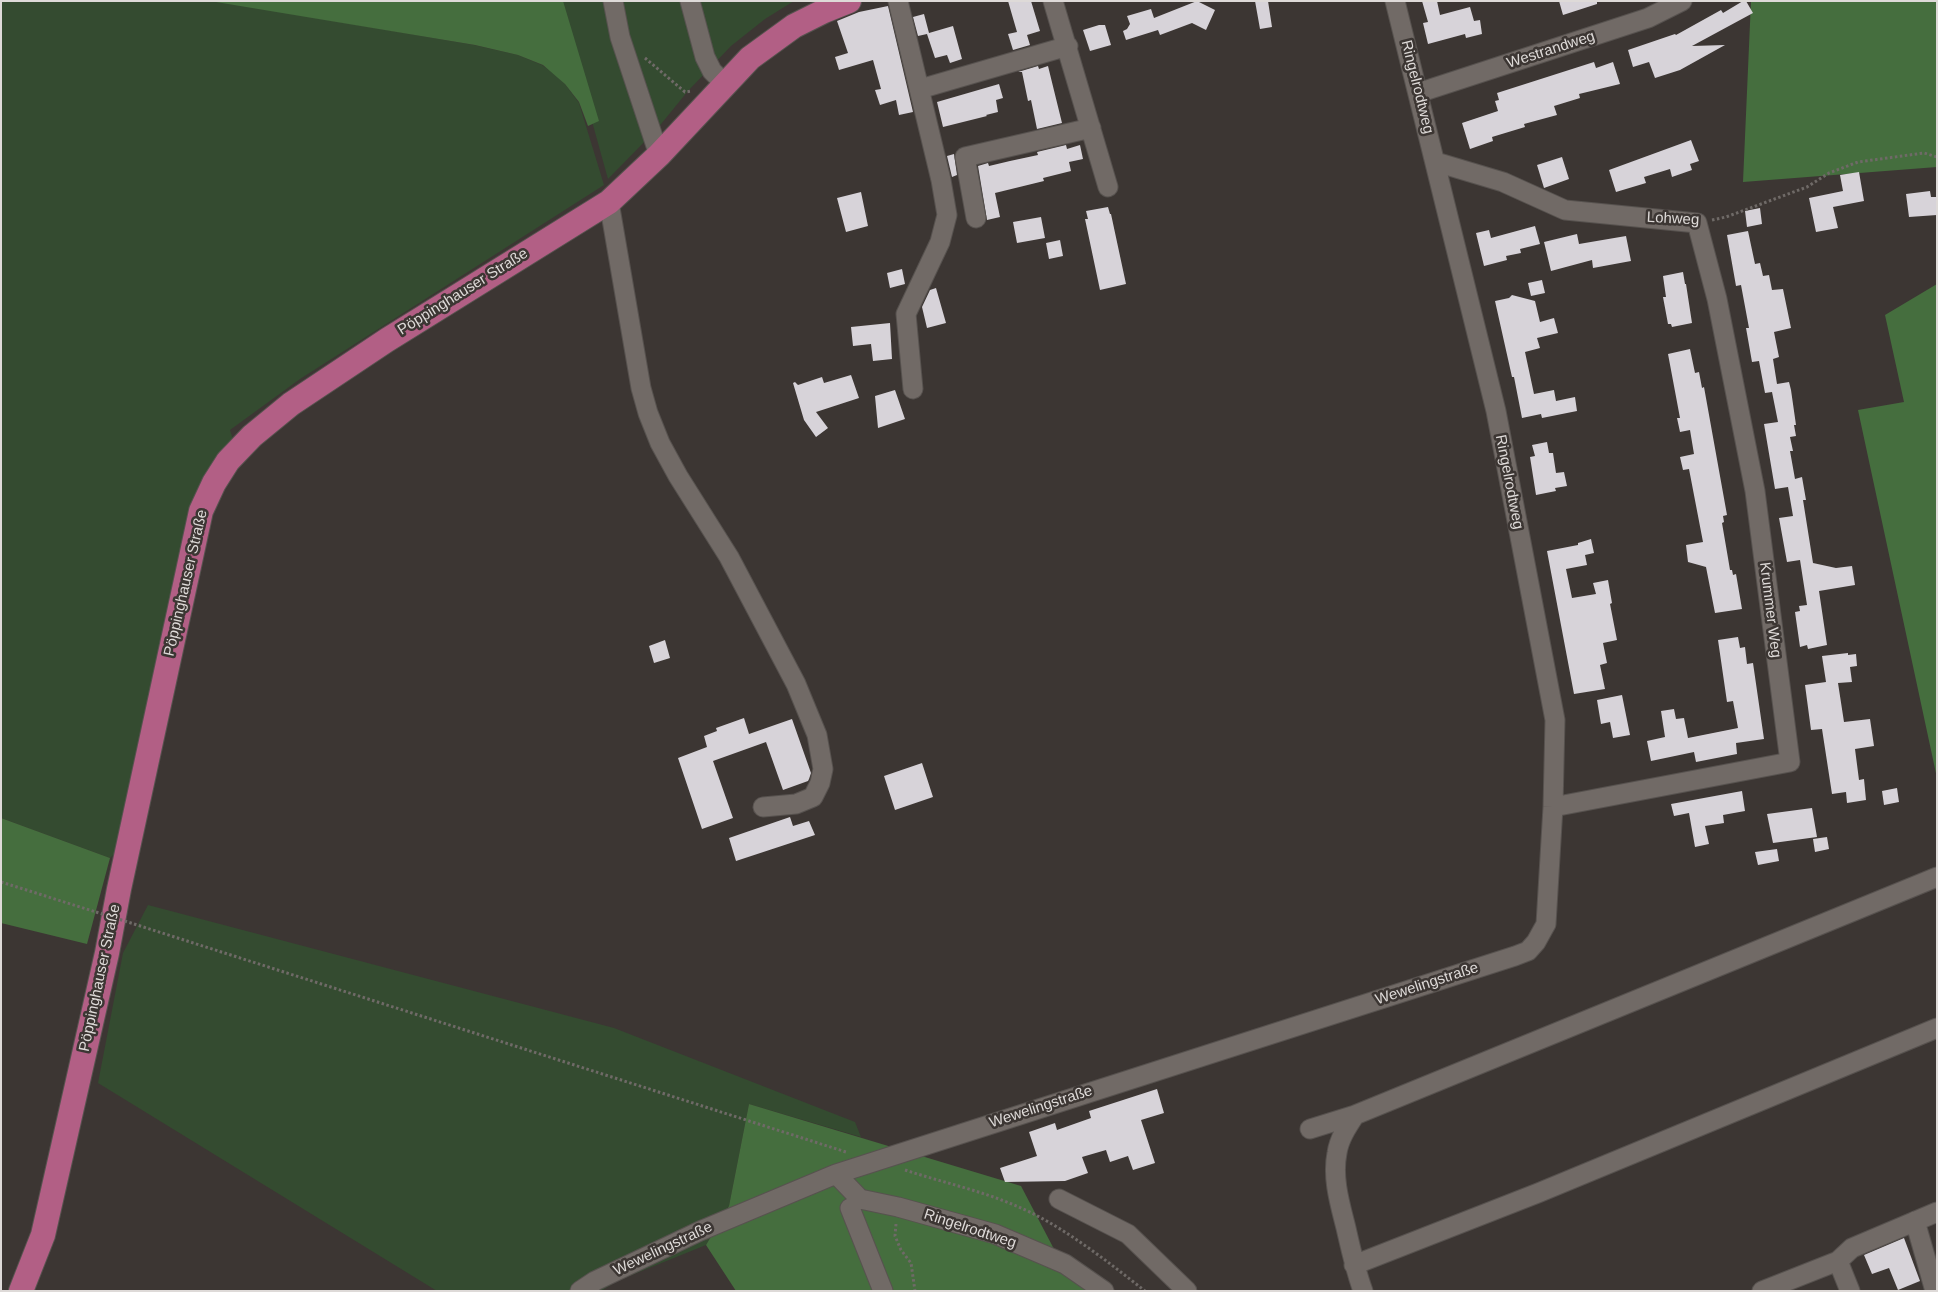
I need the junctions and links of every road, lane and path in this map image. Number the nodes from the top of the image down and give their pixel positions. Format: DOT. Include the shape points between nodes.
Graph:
graph roads {
  1 [pos="613,1"];
  2 [pos="690,1"];
  3 [pos="849,1"];
  4 [pos="898,1"];
  5 [pos="1053,1"];
  6 [pos="1395,1"];
  7 [pos="1682,1"];
  8 [pos="1068,46"];
  9 [pos="725,84"];
  10 [pos="920,89"];
  11 [pos="1418,92"];
  12 [pos="1091,128"];
  13 [pos="659,155"];
  14 [pos="1937,156"];
  15 [pos="1436,162"];
  16 [pos="1108,187"];
  17 [pos="608,202"];
  18 [pos="976,218"];
  19 [pos="1697,223"];
  20 [pos="913,390"];
  21 [pos="763,807"];
  22 [pos="1553,807"];
  23 [pos="1937,877"];
  24 [pos="1,882"];
  25 [pos="1515,956"];
  26 [pos="1937,1028"];
  27 [pos="1355,1115"];
  28 [pos="1310,1129"];
  29 [pos="876,1160"];
  30 [pos="836,1174"];
  31 [pos="1059,1199"];
  32 [pos="898,1207"];
  33 [pos="850,1208"];
  34 [pos="1937,1212"];
  35 [pos="1915,1221"];
  36 [pos="1838,1261"];
  37 [pos="1354,1265"];
  38 [pos="21,1291"];
  39 [pos="580,1291"];
  40 [pos="883,1291"];
  41 [pos="915,1291"];
  42 [pos="1104,1291"];
  43 [pos="1145,1291"];
  44 [pos="1187,1291"];
  45 [pos="1363,1291"];
  46 [pos="1762,1291"];
  47 [pos="1849,1291"];
  48 [pos="1935,1291"];
  1 -- 13 [label="street" via="620,37"];
  2 -- 9 [label="street" via="705,57 712,71"];
  3 -- 9 [label="main road, Pöppinghauser Straße" via="794,26 750,58"];
  4 -- 10 [label="street"];
  5 -- 8 [label="street"];
  6 -- 11 [label="street, Ringelrodtweg"];
  7 -- 11 [label="street, Westrandweg" via="1648,18"];
  8 -- 10 [label="street"];
  8 -- 12 [label="street"];
  9 -- 13 [label="main road, Pöppinghauser Straße"];
  10 -- 20 [label="street" via="947,215 940,242 906,314"];
  11 -- 15 [label="street, Ringelrodtweg"];
  12 -- 16 [label="street"];
  12 -- 18 [label="street" via="965,157"];
  13 -- 17 [label="main road, Pöppinghauser Straße"];
  14 -- 19 [label="path, Lohweg" via="1924,153 1858,162 1829,173 1807,188 1726,217"];
  15 -- 19 [label="street, Lohweg" via="1503,182 1565,210"];
  15 -- 22 [label="street, Ringelrodtweg" via="1496,411 1555,720"];
  17 -- 21 [label="street" via="640,388 660,443 729,557 792,676 817,735 823,769 813,797 796,804"];
  17 -- 38 [label="main road, Pöppinghauser Straße" via="291,404 252,436 228,461 214,483 201,511 119,889 108,954 42,1234"];
  19 -- 22 [label="street, Krummer Weg" via="1717,299 1754,491 1790,762"];
  22 -- 25 [label="street, Ringelrodtweg" via="1546,924 1528,952"];
  23 -- 27 [label="street"];
  24 -- 29 [label="path, bridge"];
  25 -- 29 [label="street, Wewelingstraße"];
  26 -- 37 [label="street" via="1538,1194"];
  27 -- 28 [label="street"];
  27 -- 37 [label="street" via="1343,1134 1335,1165"];
  29 -- 30 [label="street, Wewelingstraße"];
  29 -- 43 [label="path" via="1016,1205 1099,1255"];
  30 -- 32 [label="street, Ringelrodtweg" via="860,1199"];
  30 -- 39 [label="street, Wewelingstraße" via="700,1231"];
  31 -- 44 [label="street" via="1128,1234"];
  32 -- 41 [label="path" via="895,1236 910,1263"];
  32 -- 42 [label="street, Ringelrodtweg" via="995,1234 1065,1264"];
  33 -- 40 [label="street"];
  34 -- 35 [label="street"];
  35 -- 36 [label="street" via="1852,1248"];
  35 -- 48 [label="street"];
  36 -- 46 [label="street"];
  36 -- 47 [label="street"];
  37 -- 45 [label="street"];
}
